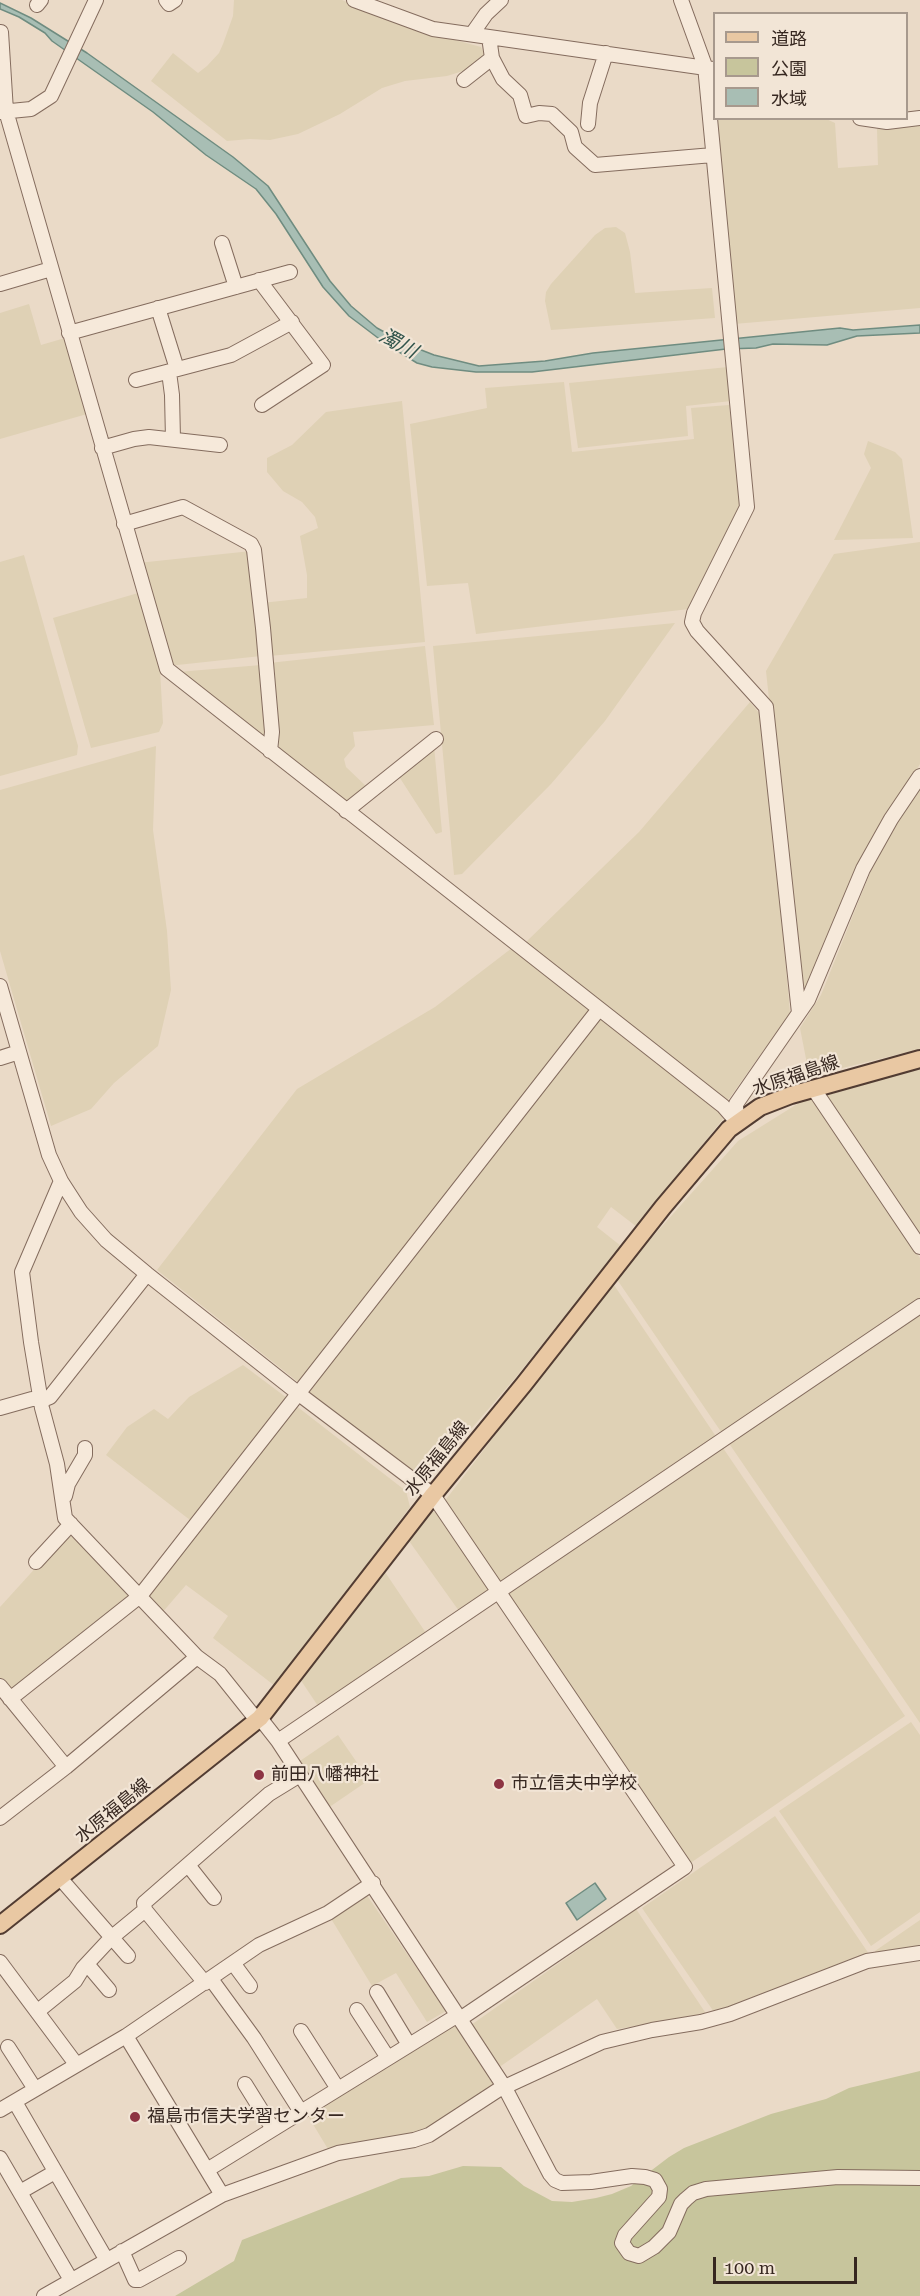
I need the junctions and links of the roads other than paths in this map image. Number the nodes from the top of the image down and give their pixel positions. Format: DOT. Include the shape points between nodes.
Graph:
graph roads {
  1 [pos="166,0"];
  2 [pos="176,0"];
  3 [pos="354,0"];
  4 [pos="501,0"];
  5 [pos="681,0"];
  6 [pos="94,1"];
  7 [pos="1,32"];
  8 [pos="472,34"];
  9 [pos="489,37"];
  10 [pos="606,52"];
  11 [pos="492,58"];
  12 [pos="710,68"];
  13 [pos="464,81"];
  14 [pos="3,112"];
  15 [pos="874,120"];
  16 [pos="904,120"];
  17 [pos="588,124"];
  18 [pos="713,155"];
  19 [pos="222,243"];
  20 [pos="51,269"];
  21 [pos="290,272"];
  22 [pos="259,280"];
  23 [pos="0,284"];
  24 [pos="236,287"];
  25 [pos="158,308"];
  26 [pos="292,322"];
  27 [pos="69,333"];
  28 [pos="173,370"];
  29 [pos="136,380"];
  30 [pos="262,405"];
  31 [pos="173,439"];
  32 [pos="220,445"];
  33 [pos="102,448"];
  34 [pos="124,524"];
  35 [pos="436,740"];
  36 [pos="270,751"];
  37 [pos="920,776"];
  38 [pos="346,812"];
  39 [pos="0,986"];
  40 [pos="599,1009"];
  41 [pos="799,1013"];
  42 [pos="19,1052"];
  43 [pos="0,1058"];
  44 [pos="920,1059"];
  45 [pos="813,1088"];
  46 [pos="737,1122"];
  47 [pos="61,1181"];
  48 [pos="920,1247"];
  49 [pos="147,1274"];
  50 [pos="920,1306"];
  51 [pos="299,1394"];
  52 [pos="41,1400"];
  53 [pos="0,1408"];
  54 [pos="85,1448"];
  55 [pos="433,1495"];
  56 [pos="63,1497"];
  57 [pos="71,1524"];
  58 [pos="36,1562"];
  59 [pos="500,1593"];
  60 [pos="140,1596"];
  61 [pos="197,1657"];
  62 [pos="0,1686"];
  63 [pos="10,1699"];
  64 [pos="260,1719"];
  65 [pos="278,1741"];
  66 [pos="66,1767"];
  67 [pos="300,1774"];
  68 [pos="0,1818"];
  69 [pos="188,1865"];
  70 [pos="60,1878"];
  71 [pos="373,1883"];
  72 [pos="214,1898"];
  73 [pos="145,1910"];
  74 [pos="1,1922"];
  75 [pos="111,1938"];
  76 [pos="920,1953"];
  77 [pos="128,1956"];
  78 [pos="0,1962"];
  79 [pos="233,1963"];
  80 [pos="87,1964"];
  81 [pos="208,1981"];
  82 [pos="250,1986"];
  83 [pos="110,1990"];
  84 [pos="376,1992"];
  85 [pos="357,2010"];
  86 [pos="38,2011"];
  87 [pos="459,2017"];
  88 [pos="301,2031"];
  89 [pos="126,2036"];
  90 [pos="409,2045"];
  91 [pos="8,2047"];
  92 [pos="388,2058"];
  93 [pos="76,2064"];
  94 [pos="245,2084"];
  95 [pos="505,2088"];
  96 [pos="35,2089"];
  97 [pos="338,2089"];
  98 [pos="15,2102"];
  99 [pos="0,2110"];
  100 [pos="301,2112"];
  101 [pos="273,2129"];
  102 [pos="0,2158"];
  103 [pos="207,2170"];
  104 [pos="55,2172"];
  105 [pos="920,2178"];
  106 [pos="20,2192"];
  107 [pos="222,2195"];
  108 [pos="122,2251"];
  109 [pos="179,2258"];
  110 [pos="106,2259"];
  111 [pos="71,2280"];
  112 [pos="44,2296"];
  1 -- 2 [label="street" via="169,4"];
  3 -- 8 [label="street" via="434,29"];
  4 -- 8 [label="street"];
  5 -- 12 [label="street"];
  6 -- 14 [label="street" via="56,90 31,109"];
  7 -- 14 [label="street"];
  8 -- 9 [label="street"];
  9 -- 10 [label="street"];
  9 -- 11 [label="street"];
  10 -- 12 [label="street"];
  10 -- 17 [label="street" via="590,103"];
  11 -- 13 [label="street"];
  11 -- 18 [label="street" via="502,79 520,95 526,116 552,114 571,132 575,147 595,165"];
  12 -- 18 [label="street"];
  14 -- 20 [label="street"];
  15 -- 16 [label="street"];
  18 -- 41 [label="street" via="747,507 692,622 766,707"];
  19 -- 24 [label="street"];
  20 -- 23 [label="street"];
  20 -- 27 [label="street"];
  21 -- 22 [label="street"];
  22 -- 24 [label="street"];
  22 -- 26 [label="street"];
  24 -- 25 [label="street"];
  25 -- 27 [label="street"];
  25 -- 28 [label="street"];
  26 -- 28 [label="street" via="241,351"];
  26 -- 30 [label="street" via="323,364"];
  27 -- 33 [label="street"];
  28 -- 29 [label="street"];
  28 -- 31 [label="street"];
  31 -- 32 [label="street"];
  31 -- 33 [label="street" via="149,437"];
  33 -- 34 [label="street"];
  34 -- 36 [label="street" via="167,669"];
  34 -- 36 [label="street" via="183,507 251,544 265,651"];
  35 -- 38 [label="street"];
  36 -- 38 [label="street"];
  37 -- 41 [label="street" via="862,869"];
  38 -- 40 [label="street"];
  39 -- 42 [label="street"];
  40 -- 46 [label="street" via="723,1106"];
  40 -- 51 [label="street"];
  41 -- 46 [label="street" via="736,1104"];
  42 -- 43 [label="street"];
  42 -- 47 [label="street" via="43,1138"];
  44 -- 45 [label="main road, 水原福島線"];
  45 -- 46 [label="main road, 水原福島線" via="760,1107"];
  45 -- 48 [label="street"];
  46 -- 55 [label="main road, 水原福島線" via="663,1207"];
  47 -- 49 [label="street" via="91,1225"];
  47 -- 52 [label="street" via="22,1272"];
  49 -- 51 [label="street"];
  49 -- 52 [label="street" via="50,1397"];
  50 -- 59 [label="street"];
  51 -- 55 [label="street"];
  51 -- 60 [label="street"];
  52 -- 53 [label="street"];
  52 -- 56 [label="street"];
  54 -- 56 [label="street"];
  55 -- 59 [label="street"];
  55 -- 64 [label="main road, 水原福島線"];
  56 -- 57 [label="street" via="64,1515"];
  57 -- 58 [label="street"];
  57 -- 60 [label="street"];
  59 -- 65 [label="street"];
  59 -- 87 [label="street" via="685,1867"];
  60 -- 61 [label="street"];
  60 -- 63 [label="street"];
  61 -- 64 [label="street" via="220,1674"];
  61 -- 66 [label="street"];
  62 -- 63 [label="street"];
  63 -- 66 [label="street"];
  64 -- 65 [label="street"];
  64 -- 70 [label="main road, 水原福島線"];
  65 -- 67 [label="street"];
  66 -- 68 [label="street"];
  67 -- 69 [label="street" via="269,1794"];
  67 -- 71 [label="street"];
  69 -- 72 [label="street"];
  69 -- 73 [label="street" via="144,1903"];
  70 -- 74 [label="main road, 水原福島線"];
  70 -- 75 [label="street"];
  71 -- 79 [label="street" via="328,1913 277,1936"];
  71 -- 87 [label="street"];
  73 -- 75 [label="street"];
  73 -- 81 [label="street"];
  75 -- 77 [label="street"];
  75 -- 80 [label="street"];
  76 -- 95 [label="street" via="867,1961 701,2022 602,2042"];
  78 -- 86 [label="street"];
  79 -- 81 [label="street"];
  79 -- 82 [label="street"];
  80 -- 83 [label="street"];
  80 -- 86 [label="street" via="75,1981"];
  81 -- 89 [label="street"];
  81 -- 100 [label="street" via="254,2038"];
  84 -- 90 [label="street"];
  85 -- 92 [label="street"];
  86 -- 93 [label="street"];
  87 -- 90 [label="street"];
  87 -- 95 [label="street"];
  88 -- 97 [label="street"];
  89 -- 93 [label="street"];
  89 -- 103 [label="street"];
  90 -- 92 [label="street"];
  91 -- 96 [label="street"];
  92 -- 97 [label="street"];
  93 -- 96 [label="street"];
  94 -- 101 [label="street"];
  95 -- 105 [label="street" via="555,2180 576,2183 632,2176 658,2184 659,2197 622,2243 634,2255 654,2247 669,2232 681,2204 693,2193 706,2189 838,2177"];
  95 -- 107 [label="street" via="429,2135 338,2153"];
  96 -- 98 [label="street"];
  97 -- 100 [label="street"];
  98 -- 99 [label="street"];
  98 -- 104 [label="street"];
  100 -- 101 [label="street"];
  101 -- 103 [label="street"];
  102 -- 106 [label="street"];
  103 -- 107 [label="street"];
  104 -- 106 [label="street"];
  104 -- 110 [label="street"];
  106 -- 111 [label="street"];
  107 -- 108 [label="street"];
  108 -- 109 [label="street" via="135,2280"];
  108 -- 110 [label="street"];
  110 -- 111 [label="street"];
  111 -- 112 [label="street"];
}
